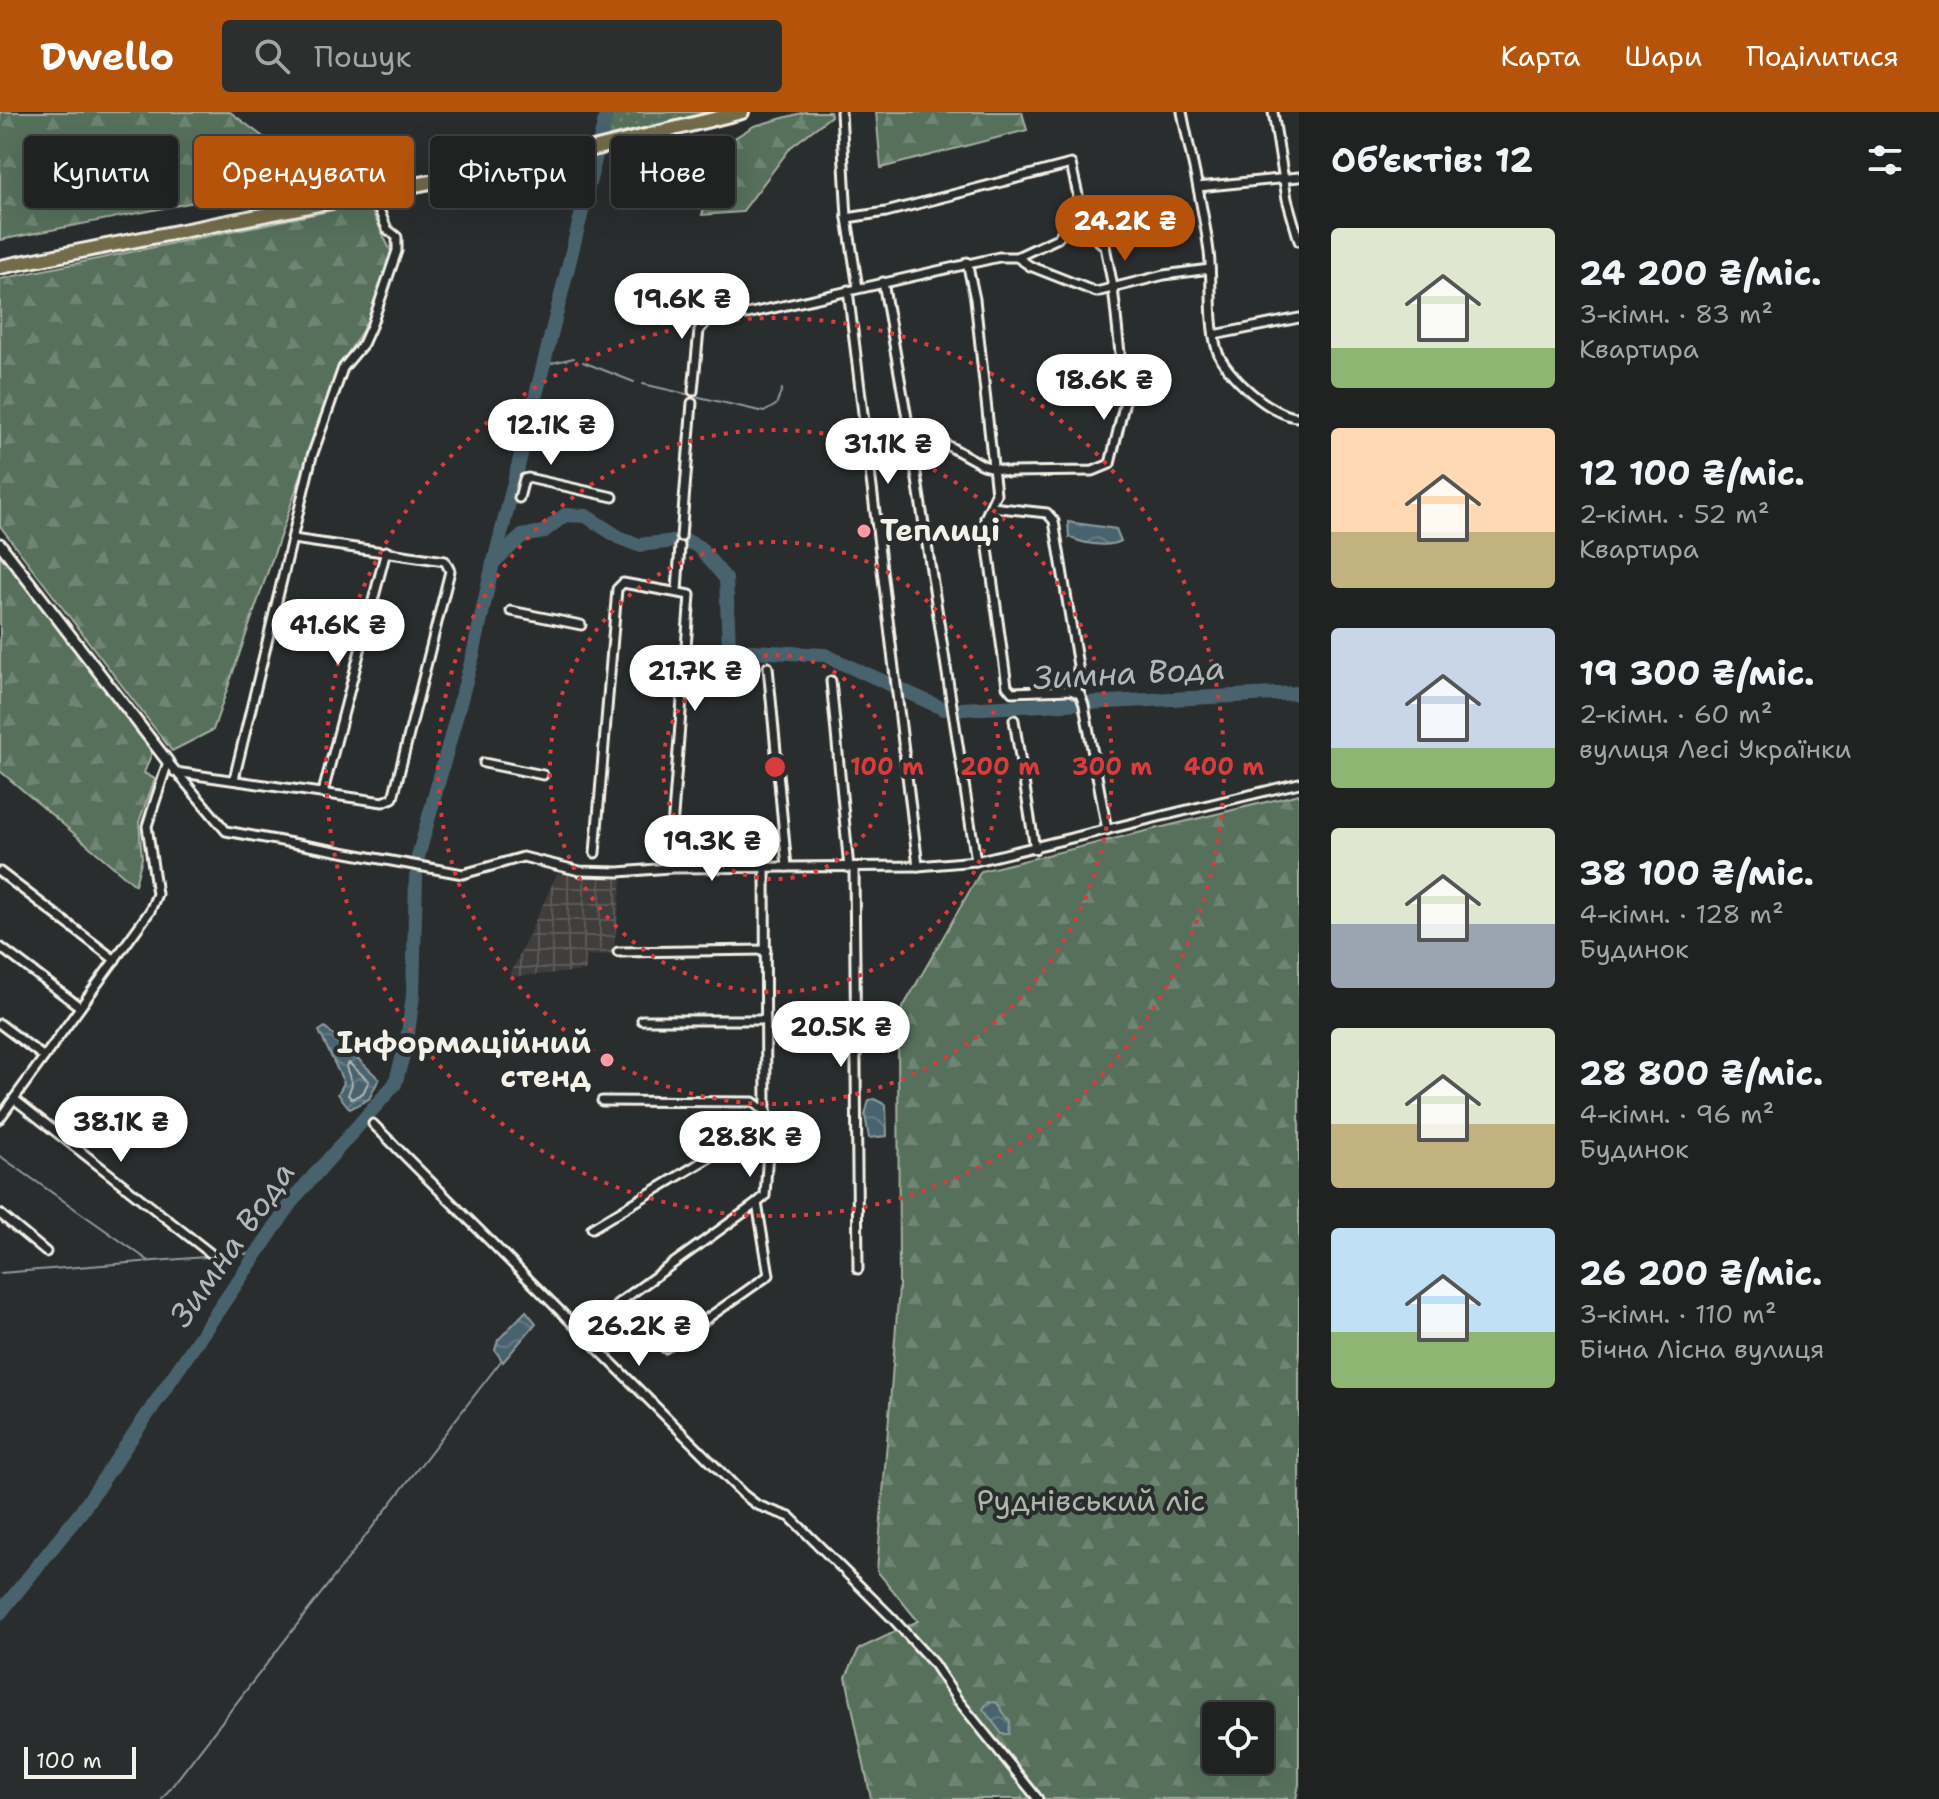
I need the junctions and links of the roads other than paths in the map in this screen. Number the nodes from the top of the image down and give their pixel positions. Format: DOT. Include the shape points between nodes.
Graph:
graph roads {
  1 [pos="742,112"];
  2 [pos="841,112"];
  3 [pos="1182,112"];
  4 [pos="1273,112"];
  5 [pos="1299,177"];
  6 [pos="1285,180"];
  7 [pos="414,187"];
  8 [pos="1198,187"];
  9 [pos="306,208"];
  10 [pos="378,208"];
  11 [pos="1074,214"];
  12 [pos="847,218"];
  13 [pos="1299,241"];
  14 [pos="1017,257"];
  15 [pos="967,262"];
  16 [pos="0,267"];
  17 [pos="1210,269"];
  18 [pos="883,282"];
  19 [pos="1113,287"];
  20 [pos="858,288"];
  21 [pos="848,290"];
  22 [pos="1299,318"];
  23 [pos="1214,335"];
  24 [pos="693,391"];
  25 [pos="692,403"];
  26 [pos="1299,417"];
  27 [pos="911,441"];
  28 [pos="994,469"];
  29 [pos="613,497"];
  30 [pos="519,498"];
  31 [pos="991,507"];
  32 [pos="293,539"];
  33 [pos="0,544"];
  34 [pos="386,551"];
  35 [pos="677,591"];
  36 [pos="511,611"];
  37 [pos="581,625"];
  38 [pos="768,667"];
  39 [pos="831,681"];
  40 [pos="1077,693"];
  41 [pos="1014,720"];
  42 [pos="168,762"];
  43 [pos="484,763"];
  44 [pos="175,772"];
  45 [pos="543,775"];
  46 [pos="234,779"];
  47 [pos="1299,783"];
  48 [pos="323,792"];
  49 [pos="1107,830"];
  50 [pos="1035,849"];
  51 [pos="595,853"];
  52 [pos="976,861"];
  53 [pos="918,866"];
  54 [pos="765,867"];
  55 [pos="787,867"];
  56 [pos="669,868"];
  57 [pos="852,868"];
  58 [pos="0,872"];
  59 [pos="0,947"];
  60 [pos="766,950"];
  61 [pos="618,952"];
  62 [pos="115,960"];
  63 [pos="80,1007"];
  64 [pos="642,1020"];
  65 [pos="763,1020"];
  66 [pos="0,1024"];
  67 [pos="44,1057"];
  68 [pos="14,1099"];
  69 [pos="602,1101"];
  70 [pos="766,1112"];
  71 [pos="1,1114"];
  72 [pos="373,1124"];
  73 [pos="768,1124"];
  74 [pos="757,1203"];
  75 [pos="0,1214"];
  76 [pos="592,1228"];
  77 [pos="46,1252"];
  78 [pos="210,1253"];
  79 [pos="858,1269"];
  80 [pos="617,1304"];
  81 [pos="665,1348"];
  82 [pos="1038,1799"];
  1 -- 7 [label="highway"];
  2 -- 12 [label="street"];
  3 -- 8 [label="street"];
  4 -- 6 [label="street"];
  5 -- 6 [label="street"];
  6 -- 8 [label="street"];
  6 -- 13 [label="street"];
  8 -- 17 [label="street"];
  9 -- 16 [label="highway"];
  10 -- 32 [label="street" via="387,229 397,237 397,251 363,344 343,368 312,456"];
  11 -- 12 [label="street" via="1078,195 1071,164"];
  11 -- 14 [label="street" via="1058,238"];
  11 -- 19 [label="street" via="1080,226 1105,246"];
  12 -- 20 [label="street"];
  14 -- 15 [label="street"];
  14 -- 19 [label="street" via="1096,292"];
  15 -- 18 [label="street"];
  15 -- 28 [label="street"];
  17 -- 19 [label="street"];
  17 -- 23 [label="street"];
  18 -- 20 [label="street"];
  18 -- 27 [label="street"];
  19 -- 28 [label="street" via="1125,401 1110,464 1093,471"];
  20 -- 21 [label="street"];
  21 -- 24 [label="street" via="747,314 714,313 699,330"];
  21 -- 53 [label="street"];
  22 -- 23 [label="street"];
  23 -- 26 [label="street" via="1217,353 1234,376 1277,412"];
  25 -- 35 [label="street"];
  27 -- 28 [label="street" via="945,444"];
  27 -- 52 [label="street"];
  28 -- 31 [label="street"];
  29 -- 30 [label="street" via="528,478"];
  31 -- 40 [label="street" via="1047,513 1054,521 1078,666"];
  31 -- 40 [label="street" via="986,534 1007,686 1012,692"];
  32 -- 34 [label="street"];
  32 -- 46 [label="street"];
  33 -- 42 [label="street"];
  34 -- 48 [label="street"];
  34 -- 48 [label="street" via="445,561 450,571 393,798 383,802"];
  35 -- 51 [label="street" via="623,583 617,589"];
  35 -- 56 [label="street" via="690,595"];
  36 -- 37 [label="street"];
  38 -- 55 [label="street"];
  39 -- 57 [label="street"];
  40 -- 49 [label="street"];
  41 -- 50 [label="street"];
  42 -- 44 [label="street"];
  42 -- 62 [label="street" via="147,826 157,894 140,929"];
  43 -- 45 [label="street"];
  44 -- 46 [label="street"];
  44 -- 56 [label="street" via="226,831 463,874 523,857 580,871"];
  46 -- 48 [label="street"];
  47 -- 49 [label="street"];
  49 -- 50 [label="street"];
  50 -- 52 [label="street"];
  52 -- 53 [label="street"];
  53 -- 57 [label="street"];
  54 -- 55 [label="street"];
  54 -- 56 [label="street"];
  54 -- 60 [label="street"];
  55 -- 57 [label="street"];
  57 -- 79 [label="street"];
  58 -- 62 [label="street"];
  59 -- 63 [label="street"];
  60 -- 61 [label="street"];
  60 -- 65 [label="street"];
  62 -- 63 [label="street"];
  63 -- 67 [label="street"];
  64 -- 65 [label="street"];
  65 -- 70 [label="street"];
  66 -- 67 [label="street"];
  67 -- 68 [label="street"];
  68 -- 71 [label="street"];
  68 -- 78 [label="street"];
  69 -- 70 [label="street" via="753,1102"];
  70 -- 73 [label="street"];
  72 -- 82 [label="street" via="744,1495 790,1517 893,1619"];
  73 -- 74 [label="street" via="765,1196"];
  73 -- 76 [label="street"];
  74 -- 80 [label="street"];
  74 -- 81 [label="street" via="769,1275"];
  75 -- 77 [label="street"];
}
